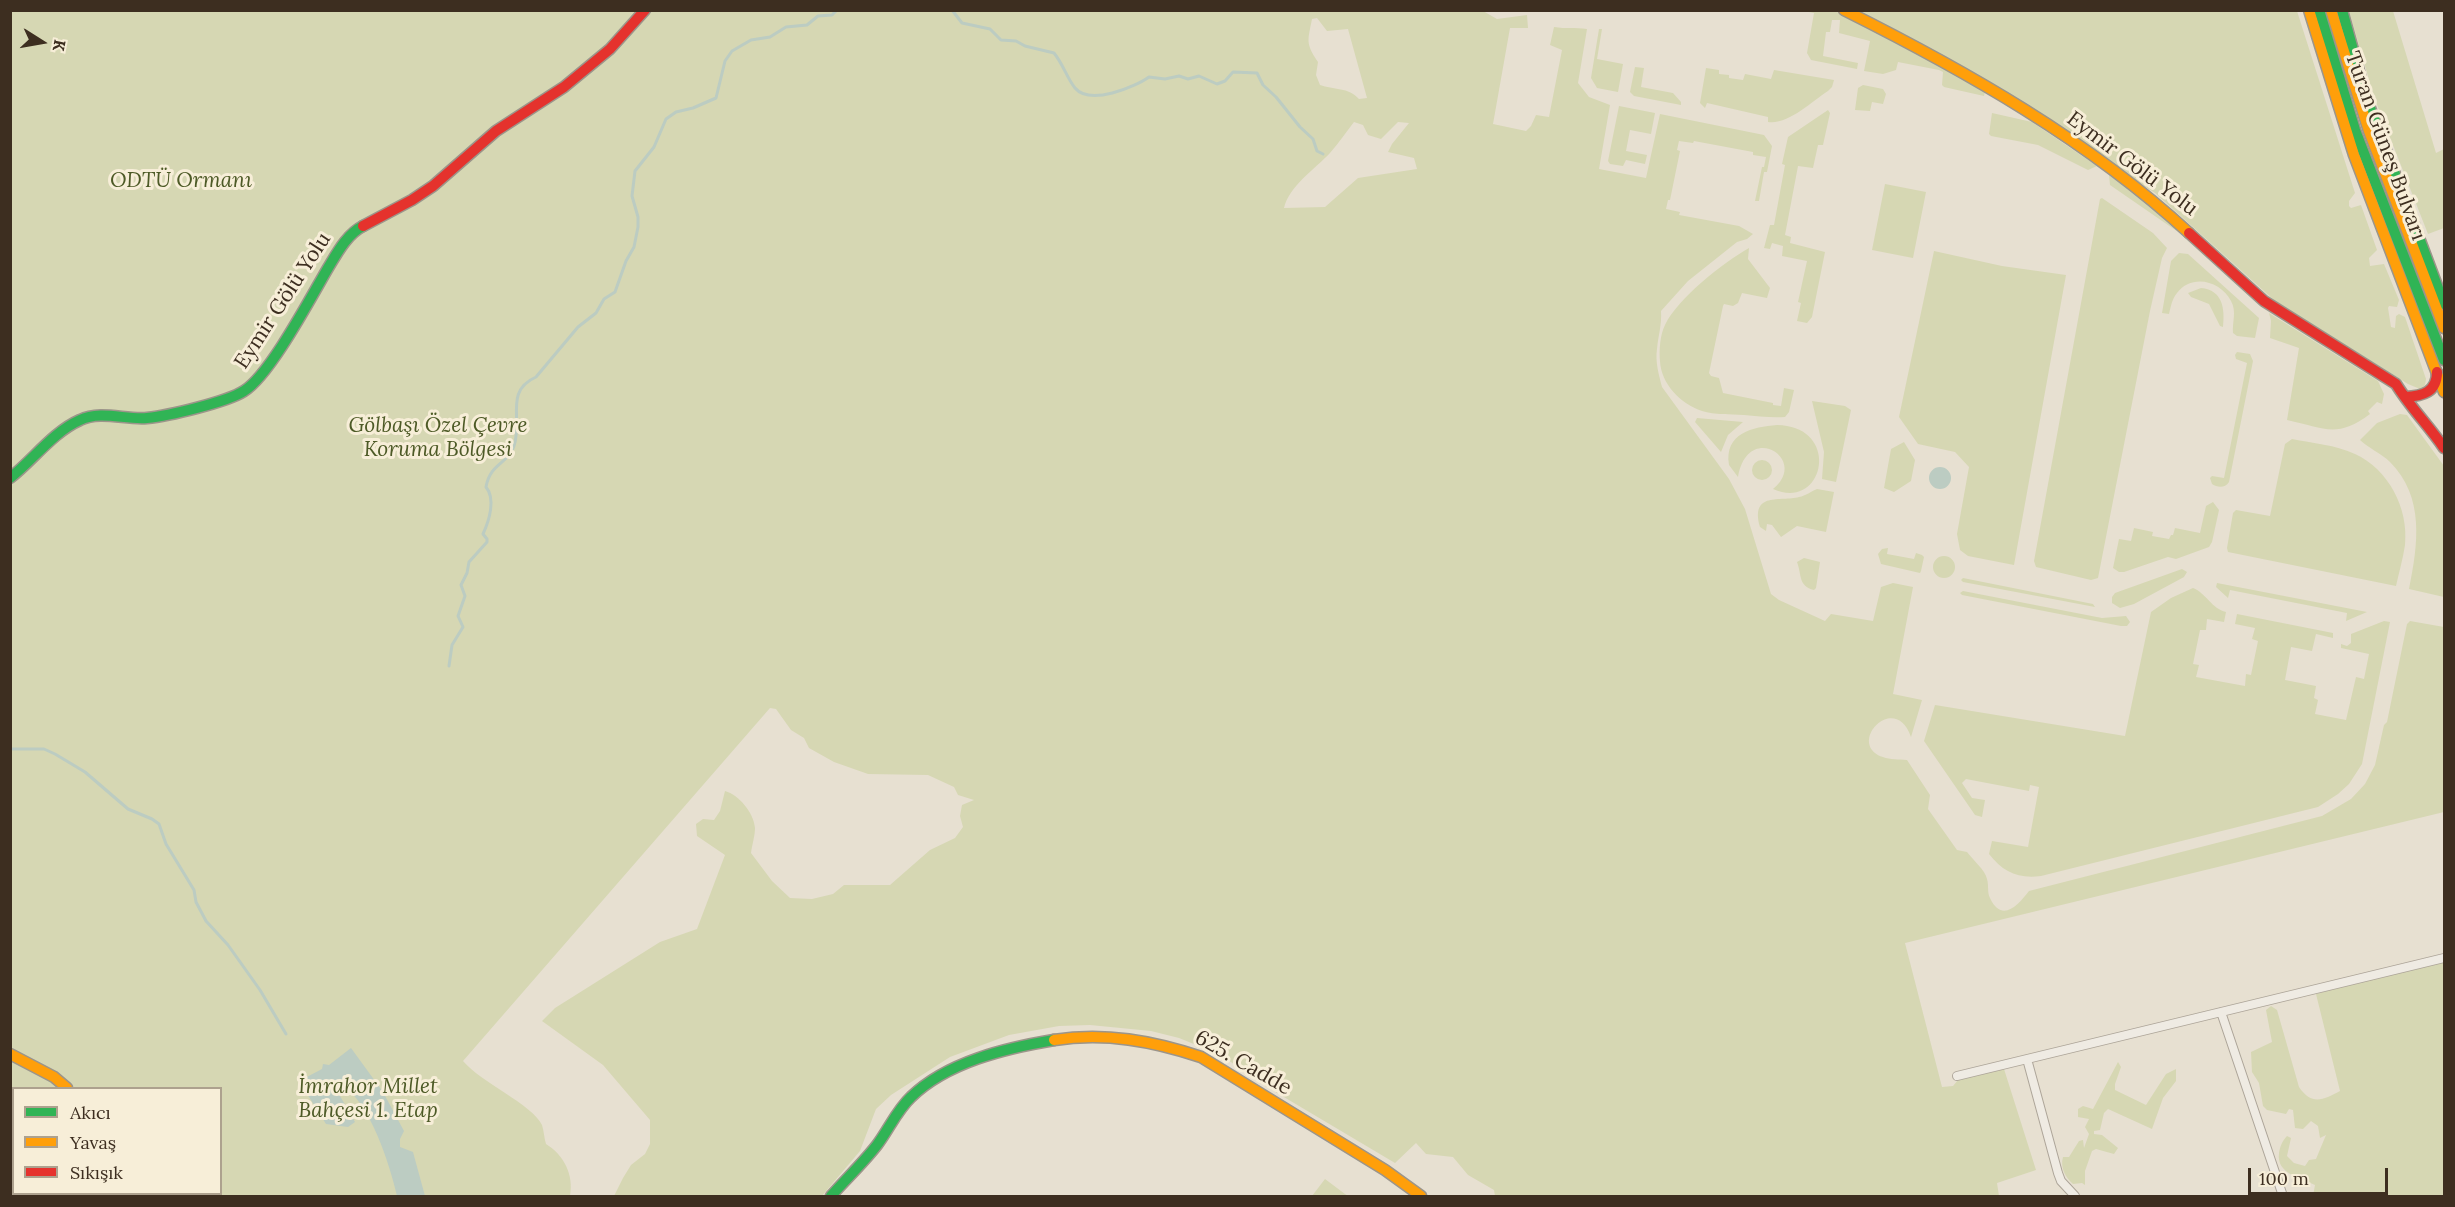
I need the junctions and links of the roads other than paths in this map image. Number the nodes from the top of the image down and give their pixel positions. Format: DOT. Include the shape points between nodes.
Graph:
graph roads {
  1 [pos="645,10"];
  2 [pos="1844,10"];
  3 [pos="2309,10"];
  4 [pos="2319,10"];
  5 [pos="2331,10"];
  6 [pos="2342,10"];
  7 [pos="2445,304"];
  8 [pos="2445,328"];
  9 [pos="2445,360"];
  10 [pos="2437,371"];
  11 [pos="2445,392"];
  12 [pos="2405,397"];
  13 [pos="2445,437"];
  14 [pos="2445,448"];
  15 [pos="10,478"];
  16 [pos="2445,958"];
  17 [pos="2221,1012"];
  18 [pos="10,1054"];
  19 [pos="2027,1059"];
  20 [pos="1957,1076"];
  21 [pos="65,1087"];
  22 [pos="831,1197"];
  23 [pos="1421,1197"];
  24 [pos="2075,1197"];
  25 [pos="2283,1197"];
  1 -- 15 [label="street, Eymir Gölü Yolu" via="610,49 572,81 496,131 433,186 358,228 341,247 268,365 245,391 219,402 147,418 89,416 63,429"];
  2 -- 12 [label="street, Eymir Gölü Yolu" via="1912,44 2046,123 2149,196 2264,302 2377,371 2396,384"];
  3 -- 10 [label="street" via="2345,131"];
  4 -- 9 [label="street, Turan Güneş Bulvarı" via="2355,130"];
  5 -- 8 [label="street, Turan Güneş Bulvarı" via="2376,152"];
  6 -- 7 [label="street" via="2371,111"];
  10 -- 11 [label="street"];
  10 -- 12 [label="street" via="2437,384 2430,392"];
  12 -- 13 [label="street" via="2421,407"];
  12 -- 14 [label="street"];
  16 -- 17 [label="street"];
  17 -- 19 [label="street"];
  17 -- 25 [label="street"];
  18 -- 21 [label="street"];
  19 -- 20 [label="street"];
  19 -- 24 [label="street" via="2058,1173"];
  22 -- 23 [label="street, 625. Cadde" via="880,1140 905,1103 929,1084 969,1063 1024,1045 1098,1036 1177,1048 1201,1058 1385,1170"];
}
